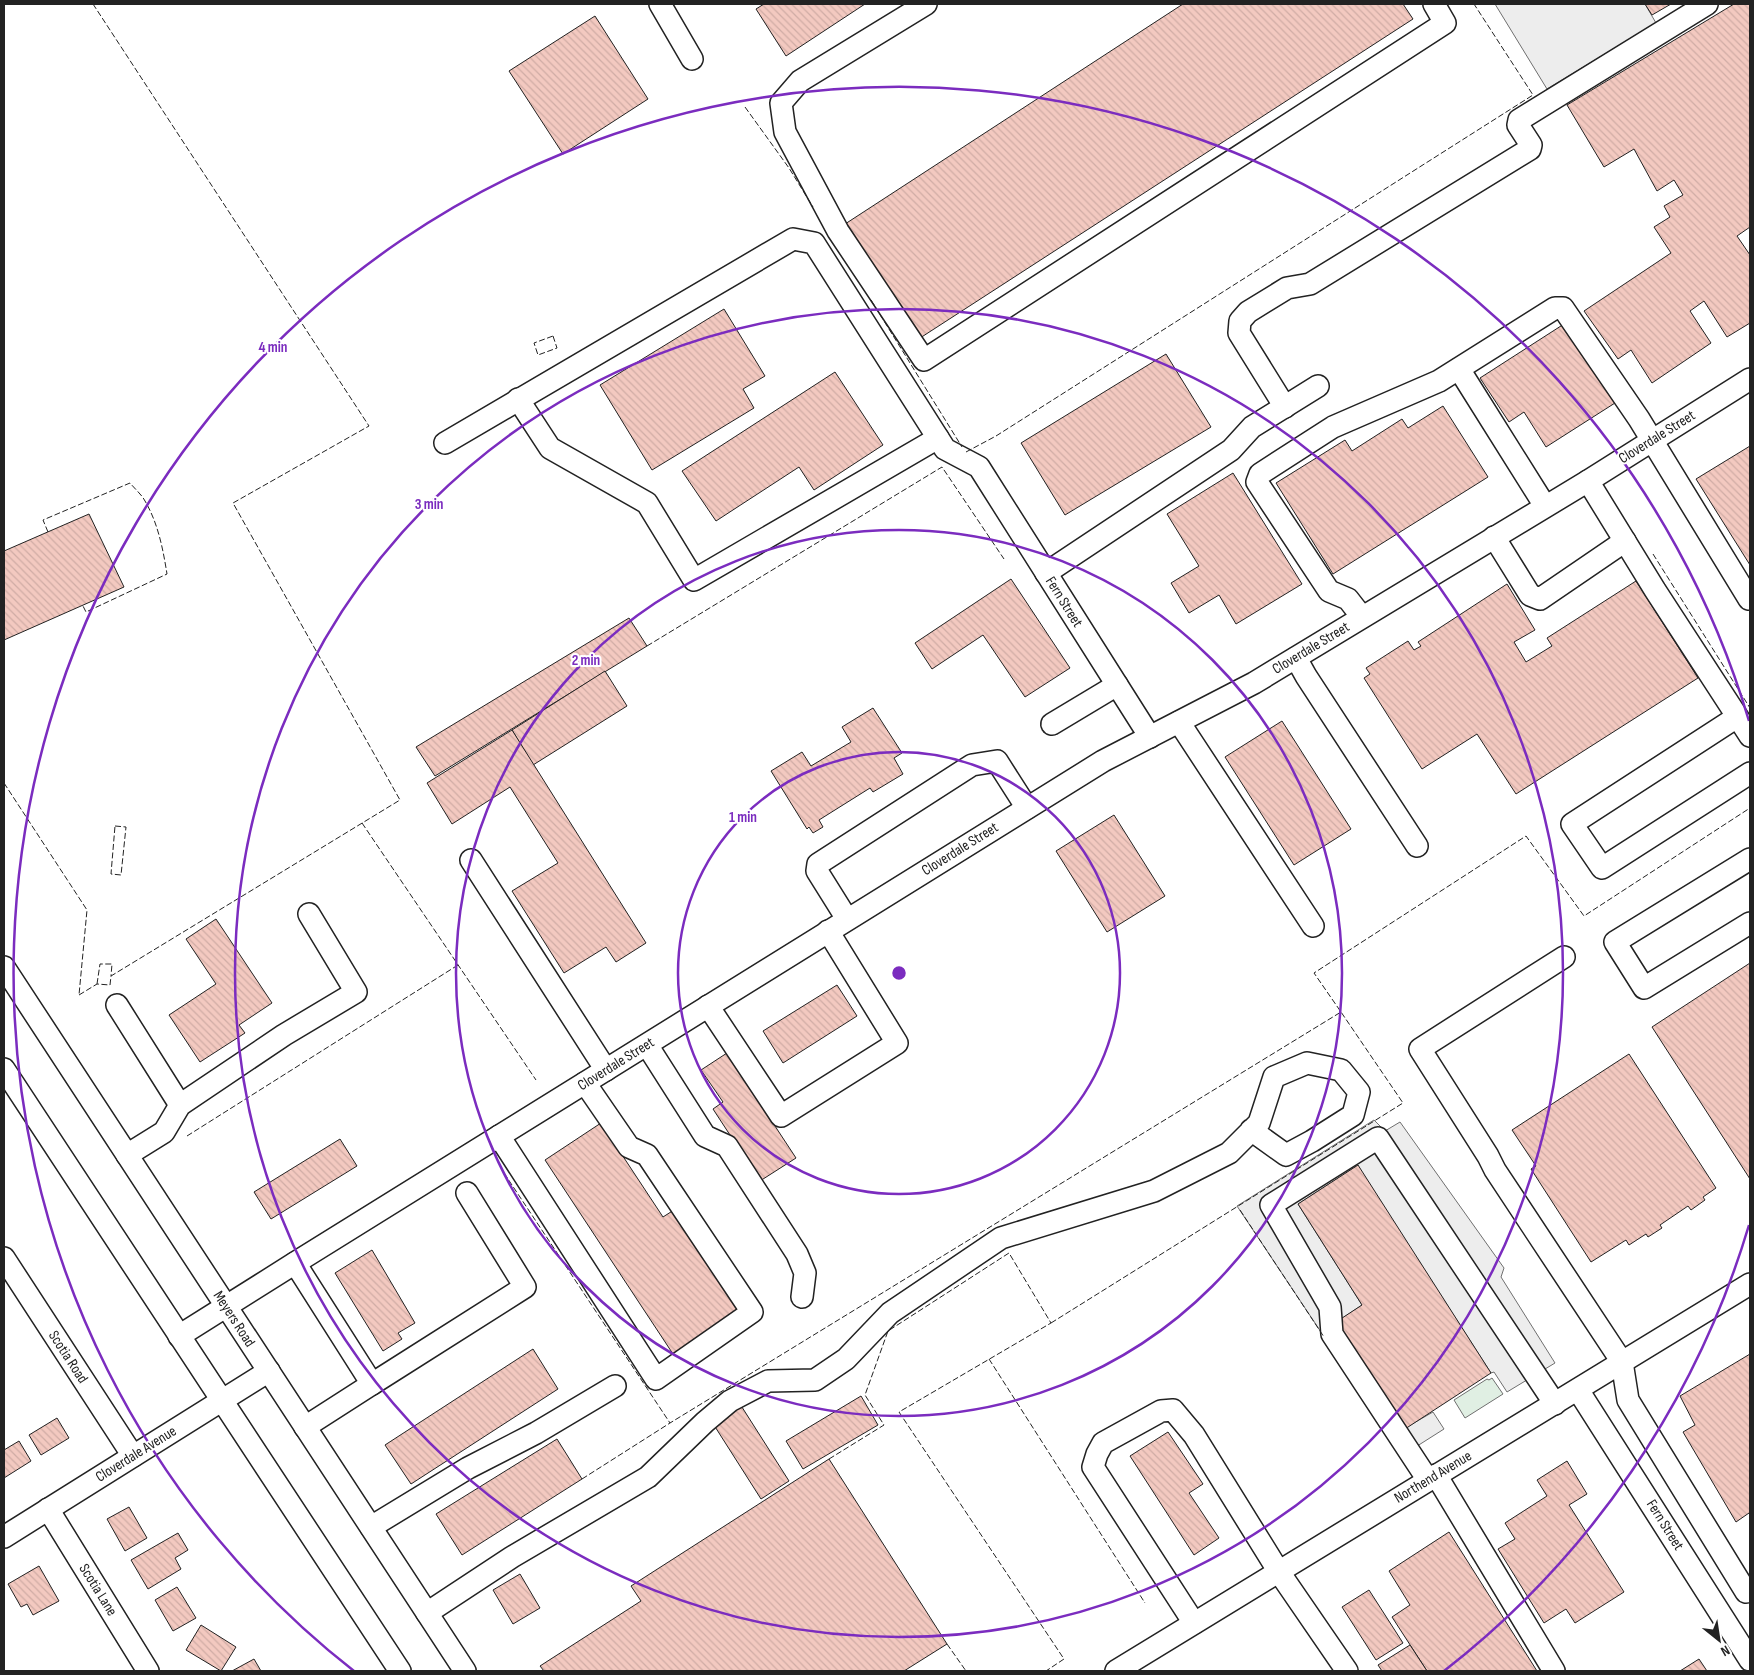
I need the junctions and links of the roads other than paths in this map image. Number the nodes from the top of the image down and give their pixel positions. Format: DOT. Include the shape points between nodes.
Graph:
graph roads {
  1 [pos="660,4"];
  2 [pos="926,4"];
  3 [pos="1434,4"];
  4 [pos="1707,4"];
  5 [pos="692,60"];
  6 [pos="1458,369"];
  7 [pos="1750,379"];
  8 [pos="1318,386"];
  9 [pos="518,399"];
  10 [pos="1285,406"];
  11 [pos="938,438"];
  12 [pos="1652,440"];
  13 [pos="446,443"];
  14 [pos="1588,481"];
  15 [pos="1545,506"];
  16 [pos="1494,537"];
  17 [pos="1625,541"];
  18 [pos="1046,573"];
  19 [pos="1750,599"];
  20 [pos="1362,617"];
  21 [pos="1296,658"];
  22 [pos="1116,685"];
  23 [pos="1737,717"];
  24 [pos="1179,722"];
  25 [pos="1052,724"];
  26 [pos="1750,736"];
  27 [pos="1150,737"];
  28 [pos="1750,773"];
  29 [pos="1027,808"];
  30 [pos="1417,846"];
  31 [pos="1750,858"];
  32 [pos="470,860"];
  33 [pos="309,914"];
  34 [pos="847,919"];
  35 [pos="1750,922"];
  36 [pos="1313,926"];
  37 [pos="828,931"];
  38 [pos="1564,957"];
  39 [pos="4,967"];
  40 [pos="117,1005"];
  41 [pos="708,1006"];
  42 [pos="647,1045"];
  43 [pos="4,1068"];
  44 [pos="606,1070"];
  45 [pos="585,1083"];
  46 [pos="180,1105"];
  47 [pos="1251,1130"];
  48 [pos="499,1136"];
  49 [pos="127,1155"];
  50 [pos="466,1193"];
  51 [pos="4,1258"];
  52 [pos="294,1263"];
  53 [pos="1750,1284"];
  54 [pos="802,1296"];
  55 [pos="226,1306"];
  56 [pos="179,1336"];
  57 [pos="1622,1362"];
  58 [pos="269,1372"];
  59 [pos="372,1384"];
  60 [pos="615,1386"];
  61 [pos="1578,1390"];
  62 [pos="223,1402"];
  63 [pos="1555,1404"];
  64 [pos="305,1427"];
  65 [pos="133,1456"];
  66 [pos="1432,1478"];
  67 [pos="48,1509"];
  68 [pos="371,1527"];
  69 [pos="4,1537"];
  70 [pos="1279,1572"];
  71 [pos="1746,1592"];
  72 [pos="427,1613"];
  73 [pos="1194,1623"];
  74 [pos="1750,1660"];
  75 [pos="148,1671"];
  76 [pos="400,1671"];
  77 [pos="465,1671"];
  78 [pos="1116,1671"];
  79 [pos="1347,1671"];
  80 [pos="1554,1671"];
  1 -- 5 [label="street"];
  2 -- 3 [label="street" via="800,81 781,103 785,132 838,231 924,360 1445,23"];
  4 -- 10 [label="street" via="1518,120 1530,149 1310,284 1287,288 1248,312 1240,321 1240,333"];
  6 -- 12 [label="street" via="1555,308 1563,308"];
  6 -- 15 [label="street"];
  6 -- 20 [label="street" via="1439,381 1333,427 1260,474 1257,482 1329,591 1348,598"];
  7 -- 12 [label="street, Cloverdale Street"];
  8 -- 10 [label="street"];
  9 -- 11 [label="street" via="550,448 647,503 694,580"];
  9 -- 11 [label="street" via="793,239 814,243"];
  9 -- 13 [label="street"];
  10 -- 18 [label="street" via="1252,427 1231,450"];
  11 -- 18 [label="street, Fern Street" via="945,449 979,467"];
  12 -- 14 [label="street, Cloverdale Street"];
  12 -- 19 [label="street"];
  14 -- 15 [label="street, Cloverdale Street"];
  14 -- 17 [label="street"];
  15 -- 16 [label="street, Cloverdale Street"];
  16 -- 17 [label="street" via="1530,595 1540,599"];
  16 -- 20 [label="street, Cloverdale Street"];
  17 -- 23 [label="street"];
  18 -- 22 [label="street, Fern Street"];
  20 -- 21 [label="street, Cloverdale Street"];
  21 -- 24 [label="street, Cloverdale Street"];
  21 -- 30 [label="street"];
  22 -- 25 [label="street"];
  22 -- 27 [label="street, Fern Street"];
  23 -- 26 [label="street"];
  23 -- 28 [label="street" via="1572,824 1602,868"];
  24 -- 27 [label="street, Cloverdale Street"];
  24 -- 36 [label="street"];
  27 -- 29 [label="street, Cloverdale Street" via="1103,761"];
  29 -- 34 [label="street, Cloverdale Street"];
  29 -- 34 [label="street" via="997,761 972,765 818,864 817,871"];
  31 -- 35 [label="street" via="1615,942 1644,988"];
  32 -- 44 [label="street"];
  33 -- 46 [label="street" via="356,992 284,1035"];
  34 -- 37 [label="street, Cloverdale Street"];
  37 -- 41 [label="street, Cloverdale Street"];
  37 -- 41 [label="street" via="897,1043 782,1116"];
  38 -- 57 [label="street" via="1420,1050"];
  39 -- 49 [label="street, Meyers Road"];
  40 -- 46 [label="street"];
  41 -- 42 [label="street, Cloverdale Street"];
  42 -- 44 [label="street, Cloverdale Street"];
  42 -- 54 [label="street" via="705,1136 727,1146 798,1254 805,1273"];
  43 -- 56 [label="street"];
  44 -- 45 [label="street, Cloverdale Street"];
  45 -- 48 [label="street, Cloverdale Street"];
  45 -- 48 [label="street" via="629,1147 647,1156 752,1312 656,1379"];
  46 -- 49 [label="street" via="164,1132"];
  47 -- 47 [label="street" via="1286,1155 1353,1115 1359,1092 1341,1070 1307,1063 1274,1077 1259,1123"];
  47 -- 72 [label="street" via="1229,1154 1154,1191 1001,1238 890,1313 846,1359 815,1380 768,1381 730,1400 648,1477"];
  48 -- 52 [label="street, Cloverdale Street"];
  49 -- 55 [label="street, Meyers Road"];
  50 -- 59 [label="street" via="525,1287"];
  51 -- 65 [label="street, Scotia Road"];
  52 -- 55 [label="street, Cloverdale Street"];
  52 -- 59 [label="street"];
  53 -- 57 [label="street, Northend Avenue"];
  55 -- 56 [label="street, Cloverdale Street"];
  55 -- 58 [label="street, Meyers Road"];
  56 -- 62 [label="street"];
  57 -- 61 [label="street, Northend Avenue"];
  57 -- 71 [label="street" via="1628,1400"];
  58 -- 62 [label="street, Cloverdale Avenue"];
  58 -- 64 [label="street, Meyers Road"];
  59 -- 64 [label="street"];
  60 -- 68 [label="street" via="536,1433 468,1468"];
  61 -- 63 [label="street, Northend Avenue"];
  61 -- 74 [label="street, Fern Street"];
  62 -- 65 [label="street, Cloverdale Avenue"];
  62 -- 76 [label="street"];
  63 -- 66 [label="street, Northend Avenue"];
  63 -- 66 [label="street" via="1378,1138 1271,1205 1330,1307 1332,1334"];
  64 -- 68 [label="street, Meyers Road"];
  65 -- 67 [label="street, Cloverdale Avenue"];
  66 -- 70 [label="street, Northend Avenue"];
  66 -- 80 [label="street"];
  67 -- 69 [label="street, Cloverdale Avenue"];
  67 -- 75 [label="street, Scotia Lane"];
  68 -- 72 [label="street, Meyers Road"];
  70 -- 73 [label="street, Northend Avenue"];
  70 -- 73 [label="street" via="1194,1435 1173,1410 1161,1411 1103,1443 1093,1467"];
  70 -- 79 [label="street"];
  72 -- 77 [label="street, Meyers Road"];
  73 -- 78 [label="street, Northend Avenue"];
}
